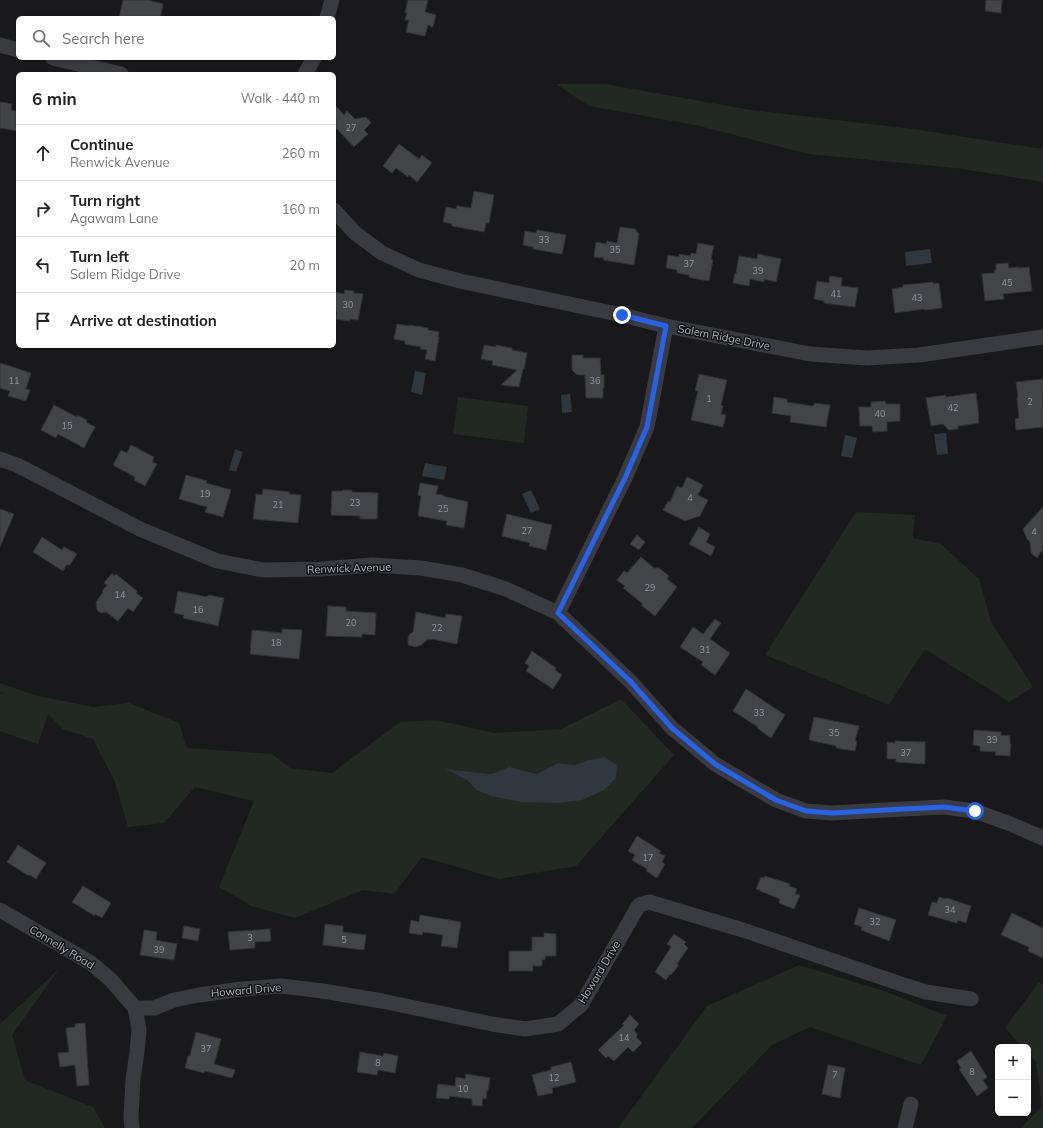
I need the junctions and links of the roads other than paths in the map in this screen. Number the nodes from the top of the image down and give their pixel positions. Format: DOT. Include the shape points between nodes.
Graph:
graph roads {
  1 [pos="332,0"];
  2 [pos="328,16"];
  3 [pos="0,45"];
  4 [pos="16,49"];
  5 [pos="62,60"];
  6 [pos="313,60"];
  7 [pos="112,72"];
  8 [pos="306,72"];
  9 [pos="336,212"];
  10 [pos="666,326"];
  11 [pos="1043,337"];
  12 [pos="0,459"];
  13 [pos="558,613"];
  14 [pos="1043,838"];
  15 [pos="0,910"];
  16 [pos="971,999"];
  17 [pos="136,1008"];
  18 [pos="911,1104"];
  19 [pos="132,1128"];
  20 [pos="905,1128"];
  1 -- 2 [label="street"];
  3 -- 4 [label="street"];
  5 -- 7 [label="street"];
  6 -- 8 [label="street"];
  9 -- 10 [label="street, Salem Ridge Drive" via="355,233 382,252 418,270"];
  10 -- 11 [label="street, Salem Ridge Drive" via="810,354 867,358 919,356"];
  10 -- 13 [label="street" via="647,427 625,478"];
  12 -- 13 [label="street, Renwick Avenue" via="17,465 140,529 217,561 263,570 373,565 421,568 462,575 506,589"];
  13 -- 14 [label="street, Renwick Avenue" via="630,681 672,728 715,764 776,800 806,811 832,813 944,807 975,811"];
  15 -- 17 [label="street, Connelly Road" via="91,963 111,980"];
  16 -- 17 [label="street, Howard Drive" via="926,992 743,930 649,902 638,905 581,1005 558,1024 525,1029 382,1001 281,986 199,995 174,1000 154,1008"];
  17 -- 19 [label="street" via="139,1029 133,1079"];
  18 -- 20 [label="street"];
}
